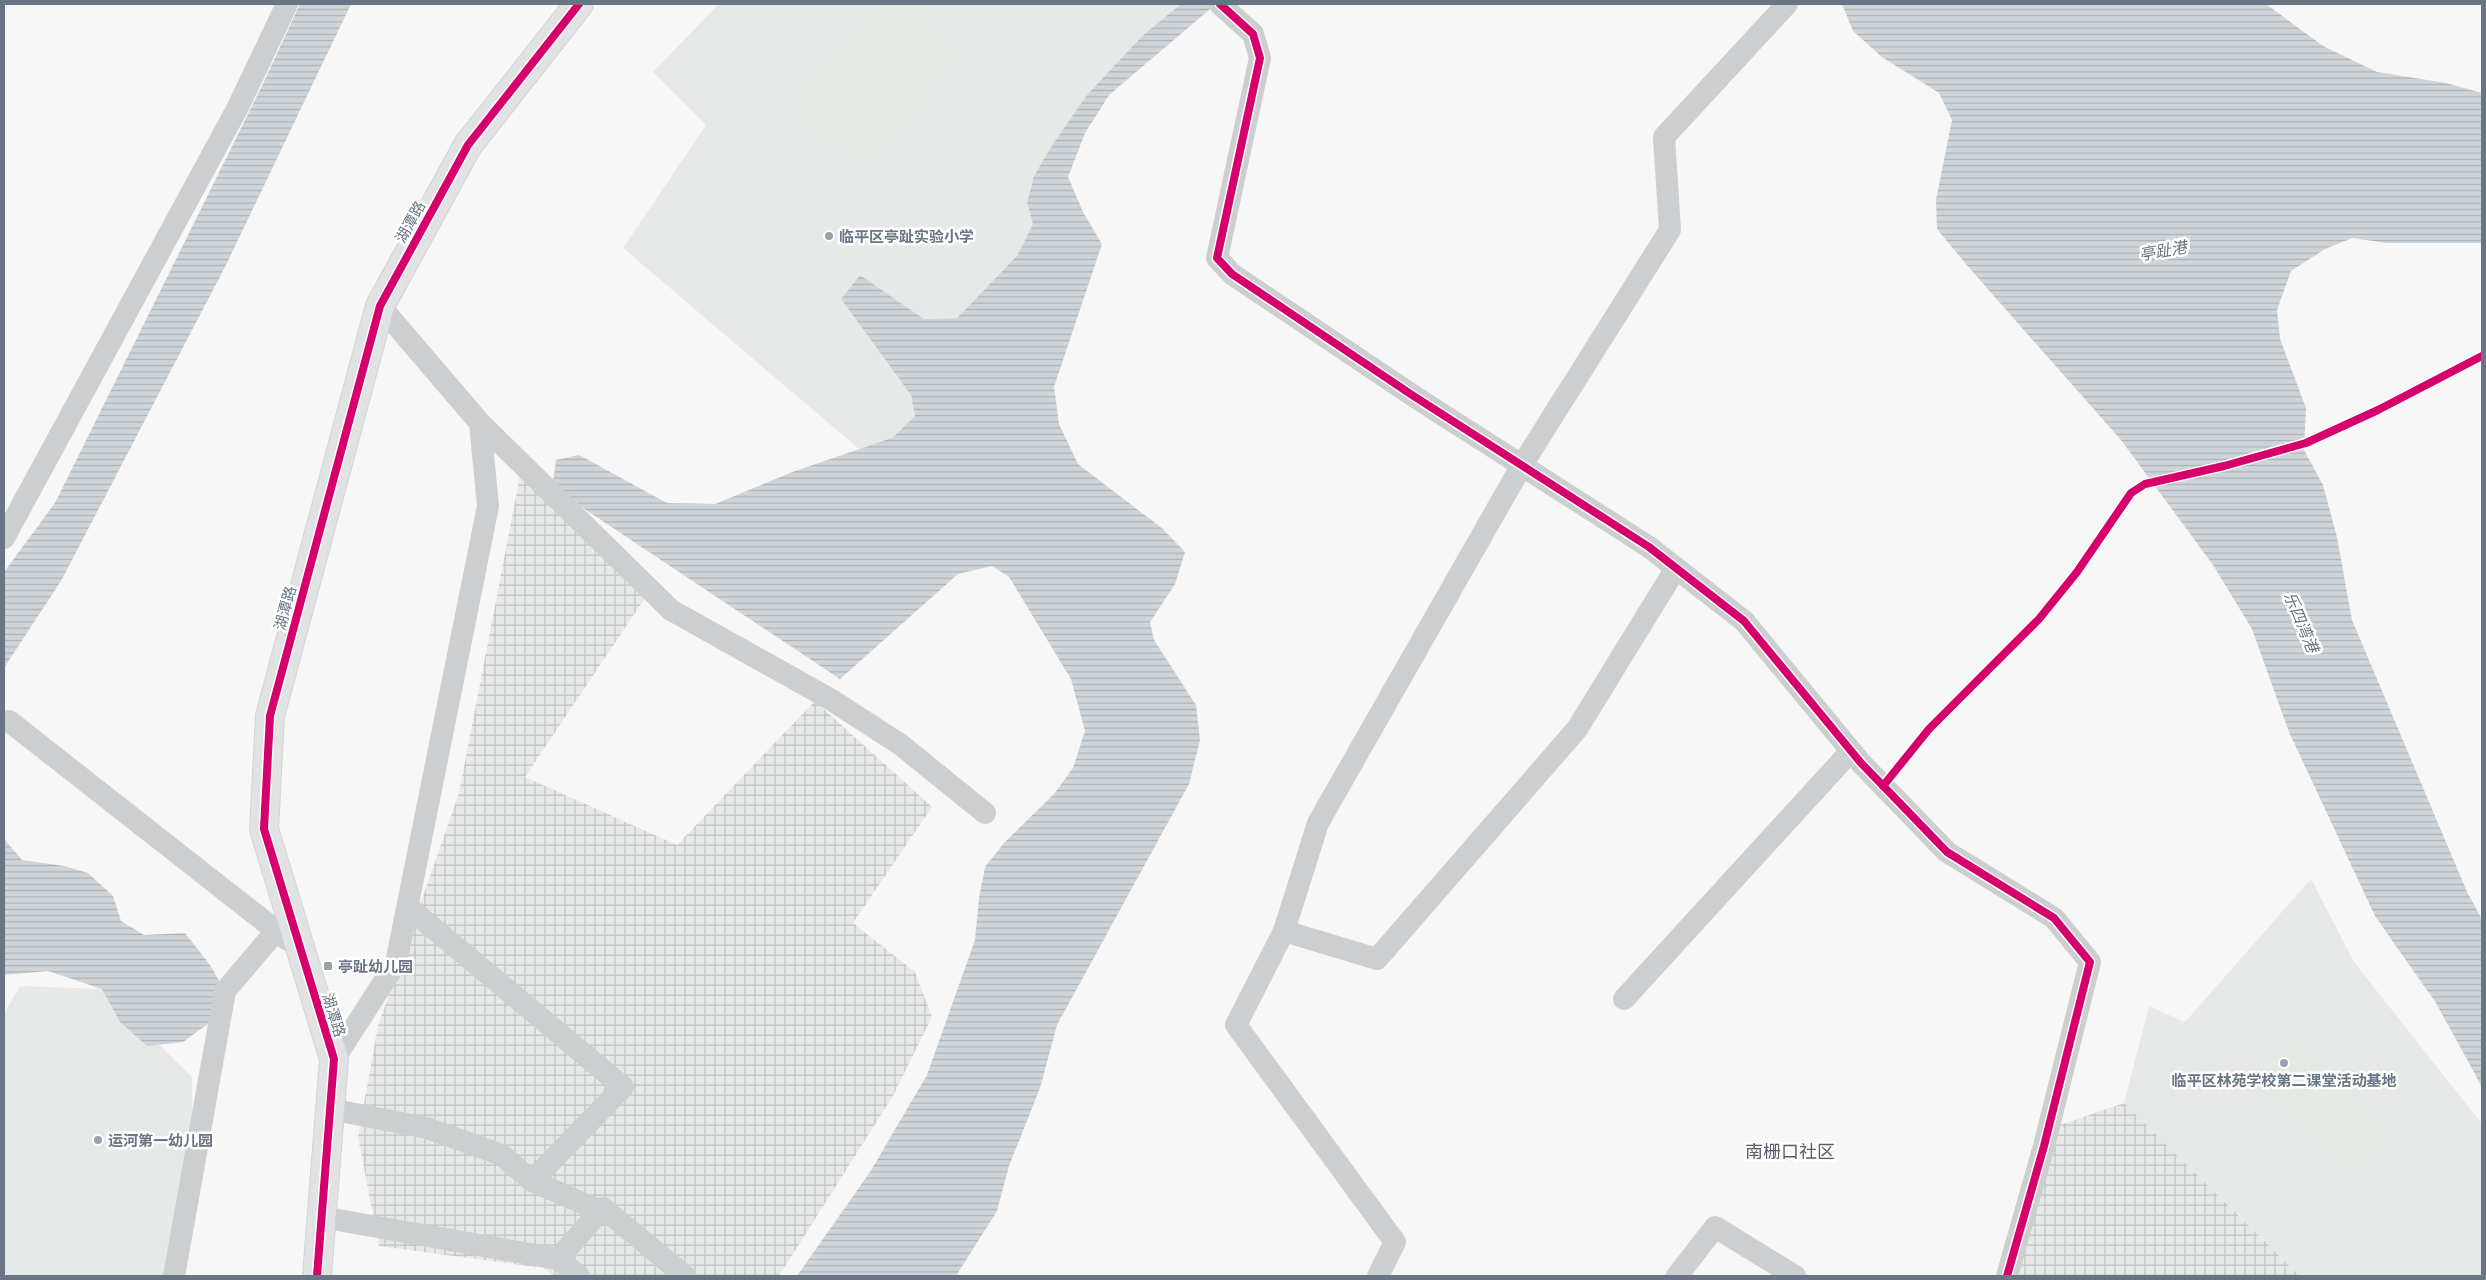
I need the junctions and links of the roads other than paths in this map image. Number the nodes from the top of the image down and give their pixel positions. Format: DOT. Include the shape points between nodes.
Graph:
graph roads {
  1 [pos="287,4"];
  2 [pos="579,4"];
  3 [pos="1220,4"];
  4 [pos="1787,4"];
  5 [pos="380,306"];
  6 [pos="480,423"];
  7 [pos="1522,465"];
  8 [pos="4,538"];
  9 [pos="1676,568"];
  10 [pos="9,721"];
  11 [pos="1851,750"];
  12 [pos="985,813"];
  13 [pos="408,907"];
  14 [pos="276,930"];
  15 [pos="1284,931"];
  16 [pos="299,948"];
  17 [pos="1624,999"];
  18 [pos="334,1059"];
  19 [pos="330,1109"];
  20 [pos="532,1181"];
  21 [pos="607,1214"];
  22 [pos="321,1217"];
  23 [pos="558,1259"];
  24 [pos="174,1276"];
  25 [pos="317,1276"];
  26 [pos="579,1276"];
  27 [pos="684,1276"];
  28 [pos="1378,1276"];
  29 [pos="1677,1276"];
  30 [pos="1795,1276"];
  31 [pos="2007,1276"];
  1 -- 8 [label="street" via="237,109"];
  2 -- 5 [label="street, 湖潭路" via="468,145"];
  3 -- 7 [label="street" via="1253,34 1260,58 1217,258 1232,274"];
  4 -- 7 [label="street" via="1664,137 1670,230"];
  5 -- 6 [label="street"];
  5 -- 16 [label="street, 湖潭路" via="270,716 264,829"];
  6 -- 12 [label="street" via="671,610 846,709 901,745"];
  6 -- 13 [label="street" via="488,506"];
  7 -- 9 [label="street"];
  7 -- 15 [label="street" via="1318,823"];
  9 -- 11 [label="street" via="1744,621"];
  9 -- 15 [label="street" via="1577,729 1377,959"];
  10 -- 14 [label="street"];
  11 -- 17 [label="street"];
  11 -- 31 [label="street" via="1947,852 2054,918 2090,962 2044,1146"];
  13 -- 18 [label="street" via="396,963"];
  13 -- 20 [label="street" via="623,1087"];
  14 -- 16 [label="street"];
  14 -- 24 [label="street" via="225,991"];
  15 -- 28 [label="street" via="1236,1025 1395,1242"];
  16 -- 18 [label="street, 湖潭路"];
  18 -- 19 [label="street, 湖潭路"];
  19 -- 20 [label="street" via="426,1128 494,1152"];
  19 -- 22 [label="street, 湖潭路"];
  20 -- 21 [label="street"];
  21 -- 23 [label="street"];
  21 -- 27 [label="street"];
  22 -- 23 [label="street"];
  22 -- 25 [label="street, 湖潭路"];
  23 -- 26 [label="street"];
  29 -- 30 [label="street" via="1715,1227"];
}
